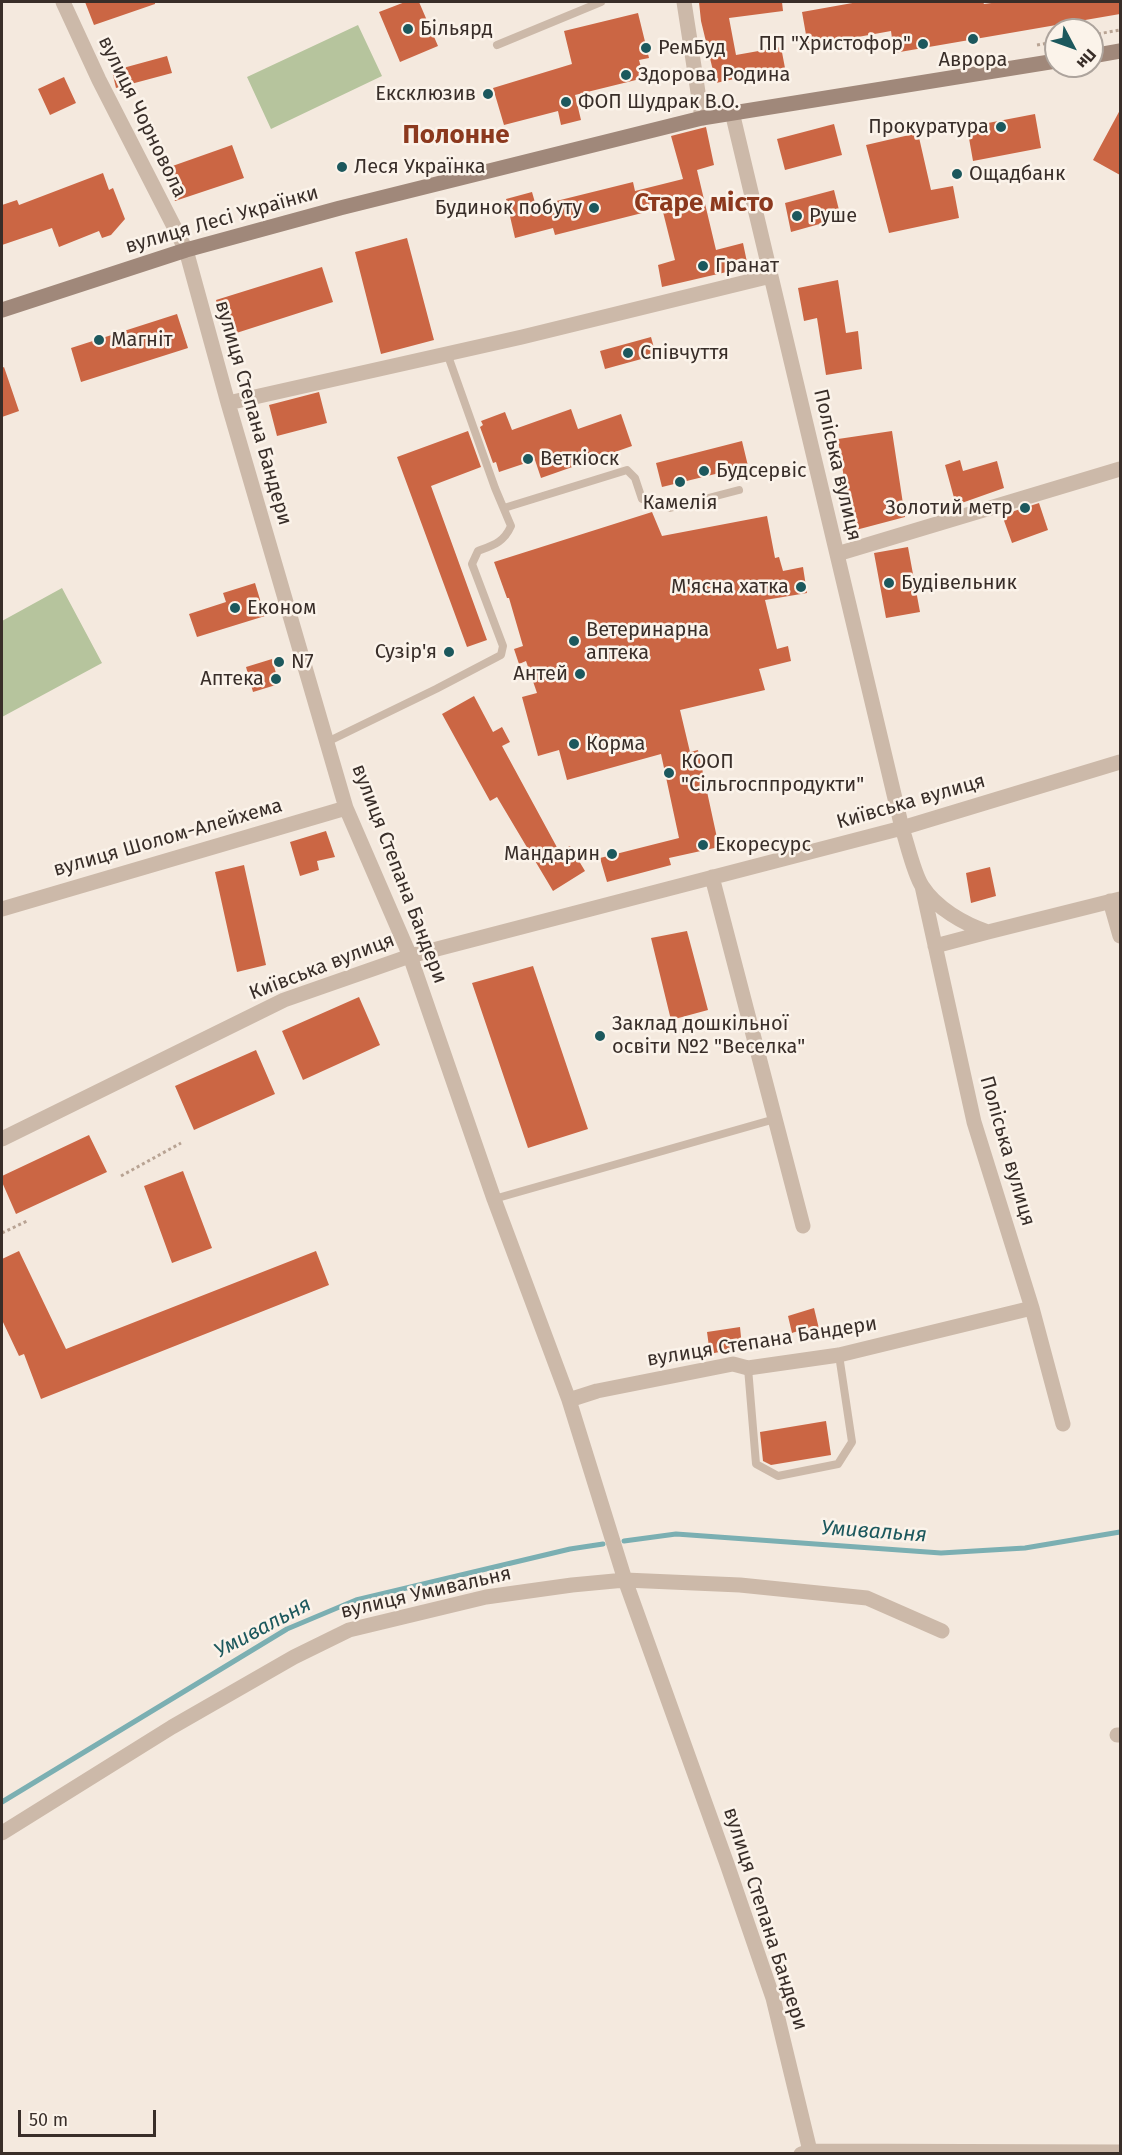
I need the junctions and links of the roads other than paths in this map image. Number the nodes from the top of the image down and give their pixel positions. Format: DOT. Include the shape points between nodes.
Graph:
graph roads {
  1 [pos="63,2"];
  2 [pos="601,2"];
  3 [pos="684,2"];
  4 [pos="497,45"];
  5 [pos="1120,51"];
  6 [pos="1104,54"];
  7 [pos="1044,63"];
  8 [pos="732,112"];
  9 [pos="702,118"];
  10 [pos="186,250"];
  11 [pos="771,276"];
  12 [pos="2,310"];
  13 [pos="447,354"];
  14 [pos="228,403"];
  15 [pos="1120,469"];
  16 [pos="739,490"];
  17 [pos="504,508"];
  18 [pos="837,554"];
  19 [pos="327,742"];
  20 [pos="1120,762"];
  21 [pos="346,808"];
  22 [pos="902,828"];
  23 [pos="712,877"];
  24 [pos="922,886"];
  25 [pos="1115,900"];
  26 [pos="2,909"];
  27 [pos="988,932"];
  28 [pos="1120,936"];
  29 [pos="935,946"];
  30 [pos="410,956"];
  31 [pos="775,1119"];
  32 [pos="2,1139"];
  33 [pos="494,1199"];
  34 [pos="803,1226"];
  35 [pos="1032,1308"];
  36 [pos="839,1355"];
  37 [pos="748,1368"];
  38 [pos="569,1400"];
  39 [pos="1063,1424"];
  40 [pos="625,1580"];
  41 [pos="942,1631"];
  42 [pos="2,1833"];
  43 [pos="805,2152"];
  44 [pos="1120,2152"];
  1 -- 10 [label="street, вулиця Чорновола"];
  2 -- 4 [label="lane"];
  3 -- 9 [label="street"];
  5 -- 6 [label="main road"];
  7 -- 8 [label="main road, вулиця Лесі Українки"];
  8 -- 9 [label="main road, вулиця Лесі Українки"];
  8 -- 11 [label="street, Поліська вулиця"];
  9 -- 10 [label="main road, вулиця Лесі Українки"];
  10 -- 12 [label="main road, вулиця Лесі Українки"];
  10 -- 14 [label="street, вулиця Степана Бандери"];
  11 -- 13 [label="street"];
  11 -- 18 [label="street, Поліська вулиця"];
  13 -- 14 [label="street"];
  13 -- 17 [label="lane"];
  14 -- 19 [label="street, вулиця Степана Бандери"];
  15 -- 18 [label="street"];
  16 -- 17 [label="lane" via="670,508 642,499 635,478 627,470"];
  17 -- 19 [label="lane" via="511,526 506,536 478,551 472,564 503,646 501,655"];
  18 -- 22 [label="street, Поліська вулиця"];
  19 -- 21 [label="street, вулиця Степана Бандери"];
  20 -- 22 [label="street, Київська вулиця"];
  21 -- 26 [label="street, вулиця Шолом-Алейхема"];
  21 -- 30 [label="street, вулиця Степана Бандери"];
  22 -- 23 [label="street, Київська вулиця"];
  22 -- 24 [label="street, Поліська вулиця"];
  23 -- 30 [label="street, Київська вулиця"];
  23 -- 31 [label="street"];
  24 -- 27 [label="street" via="941,906 970,926"];
  24 -- 29 [label="street, Поліська вулиця"];
  25 -- 27 [label="street"];
  25 -- 28 [label="street"];
  27 -- 29 [label="street"];
  29 -- 35 [label="street, Поліська вулиця" via="974,1122"];
  30 -- 32 [label="street, Київська вулиця" via="284,1000"];
  30 -- 33 [label="street, вулиця Степана Бандери"];
  31 -- 33 [label="lane"];
  31 -- 34 [label="street"];
  33 -- 38 [label="street, вулиця Степана Бандери"];
  35 -- 36 [label="street, вулиця Степана Бандери"];
  35 -- 39 [label="street, Поліська вулиця"];
  36 -- 37 [label="street, вулиця Степана Бандери"];
  36 -- 37 [label="lane" via="852,1442 838,1464 778,1476 756,1464"];
  37 -- 38 [label="street, вулиця Степана Бандери" via="733,1365"];
  38 -- 40 [label="street, вулиця Степана Бандери"];
  40 -- 41 [label="street" via="740,1585 867,1598"];
  40 -- 42 [label="street, вулиця Умивальня" via="486,1597 349,1630 172,1727"];
  40 -- 43 [label="street, вулиця Степана Бандери" via="773,1998"];
  43 -- 44 [label="street, вулиця Степана Бандери"];
}
